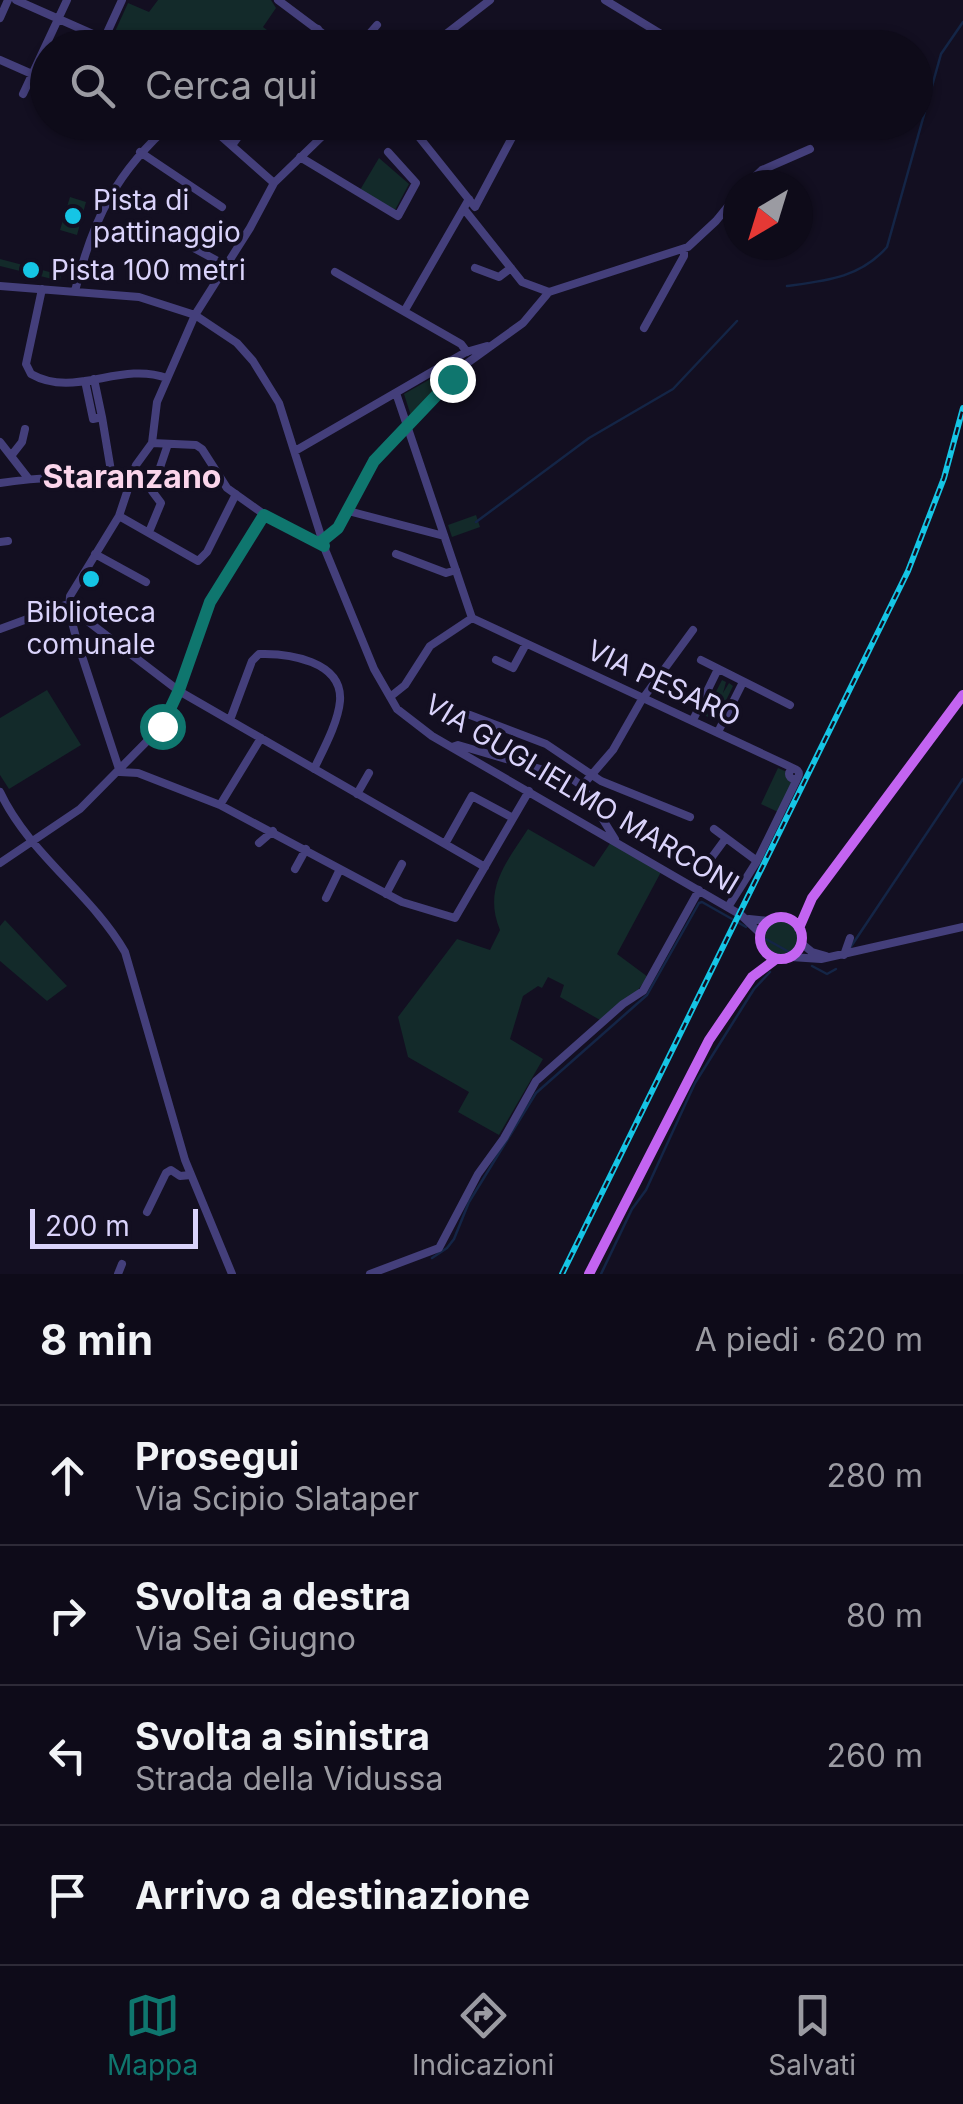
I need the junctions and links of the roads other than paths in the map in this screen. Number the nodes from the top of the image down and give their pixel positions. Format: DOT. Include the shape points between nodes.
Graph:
graph roads {
  1 [pos="12,0"];
  2 [pos="67,0"];
  3 [pos="122,0"];
  4 [pos="278,0"];
  5 [pos="490,0"];
  6 [pos="605,0"];
  7 [pos="0,18"];
  8 [pos="59,18"];
  9 [pos="378,25"];
  10 [pos="53,30"];
  11 [pos="79,30"];
  12 [pos="108,30"];
  13 [pos="318,30"];
  14 [pos="373,30"];
  15 [pos="451,30"];
  16 [pos="654,30"];
  17 [pos="0,60"];
  18 [pos="30,73"];
  19 [pos="30,78"];
  20 [pos="23,94"];
  21 [pos="154,140"];
  22 [pos="228,140"];
  23 [pos="236,140"];
  24 [pos="317,140"];
  25 [pos="421,140"];
  26 [pos="510,140"];
  27 [pos="233,144"];
  28 [pos="810,149"];
  29 [pos="140,152"];
  30 [pos="388,152"];
  31 [pos="300,157"];
  32 [pos="762,170"];
  33 [pos="274,183"];
  34 [pos="416,183"];
  35 [pos="427,190"];
  36 [pos="472,203"];
  37 [pos="222,206"];
  38 [pos="464,209"];
  39 [pos="723,213"];
  40 [pos="157,228"];
  41 [pos="684,249"];
  42 [pos="225,266"];
  43 [pos="475,268"];
  44 [pos="511,268"];
  45 [pos="335,272"];
  46 [pos="0,286"];
  47 [pos="42,289"];
  48 [pos="76,291"];
  49 [pos="549,292"];
  50 [pos="405,310"];
  51 [pos="196,314"];
  52 [pos="644,328"];
  53 [pos="469,356"];
  54 [pos="167,378"];
  55 [pos="90,380"];
  56 [pos="396,393"];
  57 [pos="406,425"];
  58 [pos="24,430"];
  59 [pos="0,442"];
  60 [pos="152,443"];
  61 [pos="168,444"];
  62 [pos="295,451"];
  63 [pos="10,456"];
  64 [pos="112,477"];
  65 [pos="28,478"];
  66 [pos="130,480"];
  67 [pos="0,482"];
  68 [pos="236,494"];
  69 [pos="348,511"];
  70 [pos="264,515"];
  71 [pos="119,516"];
  72 [pos="149,532"];
  73 [pos="444,536"];
  74 [pos="323,543"];
  75 [pos="96,554"];
  76 [pos="396,554"];
  77 [pos="456,570"];
  78 [pos="146,582"];
  79 [pos="68,608"];
  80 [pos="472,618"];
  81 [pos="0,629"];
  82 [pos="693,630"];
  83 [pos="526,644"];
  84 [pos="496,660"];
  85 [pos="701,660"];
  86 [pos="718,669"];
  87 [pos="743,682"];
  88 [pos="179,690"];
  89 [pos="963,695"];
  90 [pos="390,697"];
  91 [pos="644,698"];
  92 [pos="790,705"];
  93 [pos="470,716"];
  94 [pos="230,720"];
  95 [pos="693,720"];
  96 [pos="718,732"];
  97 [pos="262,738"];
  98 [pos="452,748"];
  99 [pos="131,761"];
  100 [pos="314,769"];
  101 [pos="120,772"];
  102 [pos="370,773"];
  103 [pos="138,774"];
  104 [pos="594,774"];
  105 [pos="582,786"];
  106 [pos="528,791"];
  107 [pos="0,792"];
  108 [pos="357,794"];
  109 [pos="220,805"];
  110 [pos="690,817"];
  111 [pos="513,818"];
  112 [pos="714,829"];
  113 [pos="273,831"];
  114 [pos="726,838"];
  115 [pos="615,839"];
  116 [pos="33,842"];
  117 [pos="260,843"];
  118 [pos="445,844"];
  119 [pos="306,850"];
  120 [pos="712,857"];
  121 [pos="758,861"];
  122 [pos="0,864"];
  123 [pos="402,864"];
  124 [pos="485,867"];
  125 [pos="340,869"];
  126 [pos="295,870"];
  127 [pos="700,890"];
  128 [pos="386,894"];
  129 [pos="326,898"];
  130 [pos="812,898"];
  131 [pos="728,907"];
  132 [pos="747,918"];
  133 [pos="786,918"];
  134 [pos="770,921"];
  135 [pos="963,927"];
  136 [pos="799,928"];
  137 [pos="760,934"];
  138 [pos="850,938"];
  139 [pos="801,942"];
  140 [pos="762,948"];
  141 [pos="844,954"];
  142 [pos="791,957"];
  143 [pos="831,957"];
  144 [pos="776,958"];
  145 [pos="752,978"];
  146 [pos="191,1174"];
  147 [pos="147,1212"];
  148 [pos="122,1264"];
  149 [pos="118,1274"];
  150 [pos="232,1274"];
  151 [pos="370,1274"];
  152 [pos="589,1274"];
  1 -- 7 [label="street"];
  1 -- 8 [label="street"];
  2 -- 8 [label="street"];
  3 -- 12 [label="street"];
  4 -- 13 [label="street"];
  5 -- 15 [label="street"];
  6 -- 16 [label="street"];
  8 -- 10 [label="street"];
  8 -- 11 [label="street"];
  9 -- 14 [label="street"];
  17 -- 18 [label="street"];
  19 -- 20 [label="street"];
  21 -- 29 [label="street"];
  22 -- 27 [label="street"];
  23 -- 27 [label="street"];
  24 -- 31 [label="street"];
  25 -- 36 [label="street"];
  26 -- 36 [label="street"];
  27 -- 33 [label="street"];
  28 -- 32 [label="street"];
  29 -- 37 [label="street"];
  29 -- 48 [label="street" via="114,187 90,239"];
  30 -- 34 [label="street"];
  31 -- 33 [label="street"];
  31 -- 34 [label="street" via="398,216"];
  33 -- 42 [label="street"];
  34 -- 35 [label="street"];
  36 -- 38 [label="street"];
  38 -- 44 [label="street"];
  38 -- 50 [label="street"];
  39 -- 41 [label="street"];
  40 -- 42 [label="street"];
  41 -- 49 [label="street"];
  41 -- 52 [label="street"];
  42 -- 51 [label="street"];
  43 -- 44 [label="street" via="499,277"];
  44 -- 49 [label="street" via="522,282"];
  45 -- 50 [label="street"];
  46 -- 47 [label="street, VIA GUGLIELMO MARCONI"];
  47 -- 48 [label="street, VIA GUGLIELMO MARCONI"];
  47 -- 55 [label="street" via="26,364 30,374 55,385"];
  48 -- 51 [label="street, VIA GUGLIELMO MARCONI" via="139,297"];
  49 -- 53 [label="street" via="517,328"];
  50 -- 53 [label="street" via="462,344"];
  51 -- 54 [label="street"];
  51 -- 62 [label="street, VIA GUGLIELMO MARCONI" via="253,361 279,404"];
  53 -- 56 [label="street"];
  53 -- 57 [label="street"];
  54 -- 55 [label="street" via="144,372"];
  54 -- 60 [label="street"];
  55 -- 64 [label="street"];
  56 -- 57 [label="street"];
  56 -- 62 [label="street"];
  57 -- 69 [label="street" via="374,461"];
  57 -- 73 [label="street"];
  58 -- 63 [label="street"];
  59 -- 63 [label="street"];
  60 -- 61 [label="street"];
  60 -- 66 [label="street"];
  61 -- 68 [label="street" via="202,449"];
  61 -- 72 [label="street" via="152,491 161,502"];
  62 -- 74 [label="street, VIA GUGLIELMO MARCONI"];
  63 -- 65 [label="street"];
  64 -- 65 [label="street"];
  64 -- 66 [label="street"];
  65 -- 67 [label="street"];
  66 -- 71 [label="street"];
  68 -- 70 [label="street"];
  68 -- 72 [label="street" via="201,560"];
  69 -- 73 [label="street"];
  69 -- 74 [label="street"];
  70 -- 74 [label="street"];
  70 -- 88 [label="street" via="210,602"];
  71 -- 72 [label="street"];
  71 -- 75 [label="street"];
  73 -- 77 [label="street"];
  74 -- 90 [label="street, VIA GUGLIELMO MARCONI"];
  75 -- 78 [label="street"];
  75 -- 79 [label="street"];
  76 -- 77 [label="street" via="446,573"];
  77 -- 80 [label="street"];
  79 -- 81 [label="street"];
  79 -- 88 [label="street"];
  79 -- 101 [label="street"];
  80 -- 83 [label="street, VIA PESARO"];
  80 -- 90 [label="street" via="430,646"];
  82 -- 91 [label="street"];
  83 -- 84 [label="street" via="513,668"];
  83 -- 91 [label="street, VIA PESARO"];
  85 -- 86 [label="street"];
  86 -- 87 [label="street"];
  86 -- 95 [label="street"];
  87 -- 92 [label="street"];
  87 -- 96 [label="street"];
  88 -- 94 [label="street"];
  88 -- 99 [label="street" via="162,726"];
  89 -- 130 [label="main road"];
  90 -- 98 [label="street, VIA GUGLIELMO MARCONI"];
  91 -- 95 [label="street, VIA PESARO"];
  91 -- 104 [label="street"];
  93 -- 104 [label="street" via="546,744"];
  94 -- 97 [label="street"];
  94 -- 100 [label="street" via="252,661 260,654 298,655 333,679 340,702"];
  95 -- 96 [label="street, VIA PESARO"];
  96 -- 121 [label="street, VIA PESARO" via="794,772"];
  97 -- 100 [label="street"];
  97 -- 109 [label="street"];
  98 -- 105 [label="street" via="458,744"];
  98 -- 106 [label="street, VIA GUGLIELMO MARCONI"];
  99 -- 101 [label="street"];
  99 -- 103 [label="street"];
  100 -- 108 [label="street"];
  101 -- 103 [label="street"];
  101 -- 116 [label="street"];
  102 -- 108 [label="street"];
  103 -- 109 [label="street"];
  104 -- 105 [label="street"];
  104 -- 110 [label="street"];
  105 -- 115 [label="street"];
  106 -- 111 [label="street"];
  106 -- 115 [label="street, VIA GUGLIELMO MARCONI"];
  107 -- 116 [label="street"];
  108 -- 118 [label="street"];
  109 -- 113 [label="street"];
  111 -- 118 [label="street" via="472,796"];
  111 -- 124 [label="street"];
  112 -- 114 [label="street"];
  113 -- 117 [label="street"];
  113 -- 119 [label="street"];
  114 -- 120 [label="street"];
  114 -- 121 [label="street"];
  115 -- 127 [label="street, VIA GUGLIELMO MARCONI"];
  116 -- 122 [label="street"];
  116 -- 146 [label="street" via="125,952"];
  118 -- 124 [label="street"];
  119 -- 125 [label="street"];
  119 -- 126 [label="street"];
  121 -- 131 [label="street"];
  123 -- 128 [label="street"];
  124 -- 128 [label="street" via="455,918"];
  125 -- 128 [label="street"];
  125 -- 129 [label="street"];
  127 -- 131 [label="street, VIA GUGLIELMO MARCONI"];
  127 -- 151 [label="street" via="643,992 536,1081 439,1248"];
  130 -- 133 [label="main road"];
  130 -- 136 [label="main road"];
  131 -- 132 [label="street, VIA GUGLIELMO MARCONI"];
  132 -- 134 [label="street, VIA GUGLIELMO MARCONI"];
  132 -- 137 [label="street, VIA GUGLIELMO MARCONI"];
  133 -- 134 [label="main road"];
  133 -- 136 [label="main road"];
  134 -- 137 [label="main road"];
  135 -- 141 [label="street"];
  136 -- 139 [label="main road"];
  137 -- 140 [label="main road"];
  138 -- 141 [label="street"];
  139 -- 142 [label="main road"];
  139 -- 143 [label="street"];
  140 -- 144 [label="main road"];
  140 -- 145 [label="main road"];
  141 -- 143 [label="street"];
  142 -- 143 [label="street"];
  142 -- 144 [label="main road"];
  144 -- 145 [label="main road"];
  145 -- 152 [label="main road" via="693,1067"];
  146 -- 147 [label="street" via="166,1172"];
  146 -- 150 [label="street"];
  148 -- 149 [label="street"];
}
